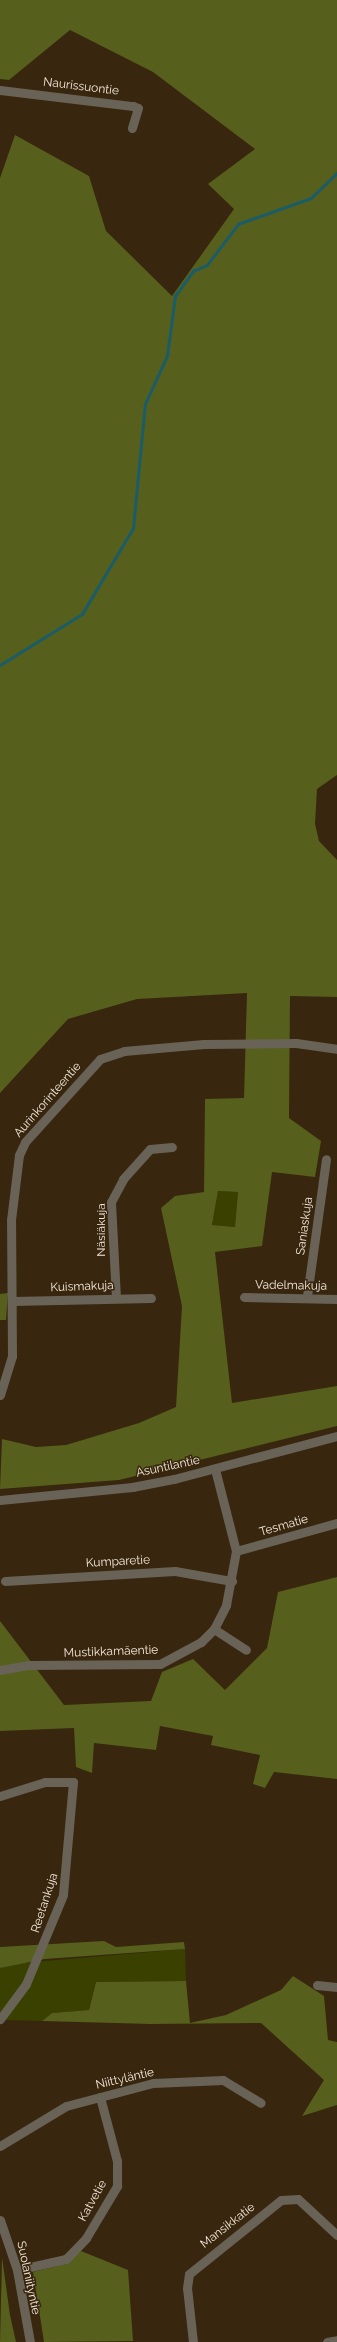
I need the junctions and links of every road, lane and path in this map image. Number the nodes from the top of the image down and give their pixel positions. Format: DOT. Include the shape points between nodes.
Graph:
graph roads {
  1 [pos="0,90"];
  2 [pos="132,128"];
  3 [pos="337,1049"];
  4 [pos="172,1148"];
  5 [pos="326,1159"];
  6 [pos="307,1296"];
  7 [pos="244,1297"];
  8 [pos="116,1298"];
  9 [pos="151,1298"];
  10 [pos="337,1299"];
  11 [pos="13,1301"];
  12 [pos="0,1396"];
  13 [pos="337,1436"];
  14 [pos="215,1469"];
  15 [pos="0,1500"];
  16 [pos="337,1523"];
  17 [pos="236,1550"];
  18 [pos="5,1581"];
  19 [pos="232,1581"];
  20 [pos="214,1629"];
  21 [pos="246,1650"];
  22 [pos="0,1670"];
  23 [pos="0,1796"];
  24 [pos="317,1985"];
  25 [pos="337,1987"];
  26 [pos="0,2019"];
  27 [pos="100,2097"];
  28 [pos="261,2103"];
  29 [pos="0,2146"];
  30 [pos="0,2220"];
  31 [pos="337,2235"];
  32 [pos="16,2270"];
  33 [pos="337,2340"];
  34 [pos="30,2342"];
  35 [pos="193,2342"];
  36 [pos="327,2342"];
  1 -- 2 [label="street, Naurissuontie" via="133,106 138,108"];
  3 -- 11 [label="street, Aurinkorinteentie" via="296,1043 204,1044 124,1051 100,1059 25,1142 19,1155 11,1220"];
  4 -- 8 [label="street, Näsiäkuja" via="150,1150 123,1179 112,1202"];
  5 -- 6 [label="street, Saniaskuja"];
  6 -- 7 [label="street, Vadelmakuja"];
  6 -- 10 [label="street, Vadelmakuja"];
  8 -- 9 [label="street, Kuismakuja"];
  8 -- 11 [label="street, Kuismakuja"];
  11 -- 12 [label="street, Aurinkorinteentie" via="12,1356"];
  13 -- 14 [label="street, Asuntilantie"];
  14 -- 15 [label="street, Asuntilantie" via="132,1487"];
  14 -- 17 [label="street, Mustikkamäentie"];
  16 -- 17 [label="street, Tesmatie"];
  17 -- 19 [label="street, Mustikkamäentie"];
  18 -- 19 [label="street, Kumparetie" via="175,1571"];
  19 -- 20 [label="street, Mustikkamäentie" via="226,1605"];
  20 -- 21 [label="street"];
  20 -- 22 [label="street, Mustikkamäentie" via="189,1651 160,1664 28,1665"];
  23 -- 26 [label="street, Reetankuja" via="45,1782 74,1782 63,1895 26,1984"];
  24 -- 25 [label="street"];
  27 -- 28 [label="street, Niittyläntie" via="153,2083 223,2080"];
  27 -- 29 [label="street, Niittyläntie" via="66,2106"];
  27 -- 32 [label="street, Katvetie" via="117,2161 117,2186 86,2238 66,2259"];
  30 -- 32 [label="street, Suolaniityntie"];
  31 -- 35 [label="street, Mansikkatie" via="298,2199 280,2200 189,2274"];
  32 -- 34 [label="street, Suolaniityntie"];
  33 -- 36 [label="street"];
}
